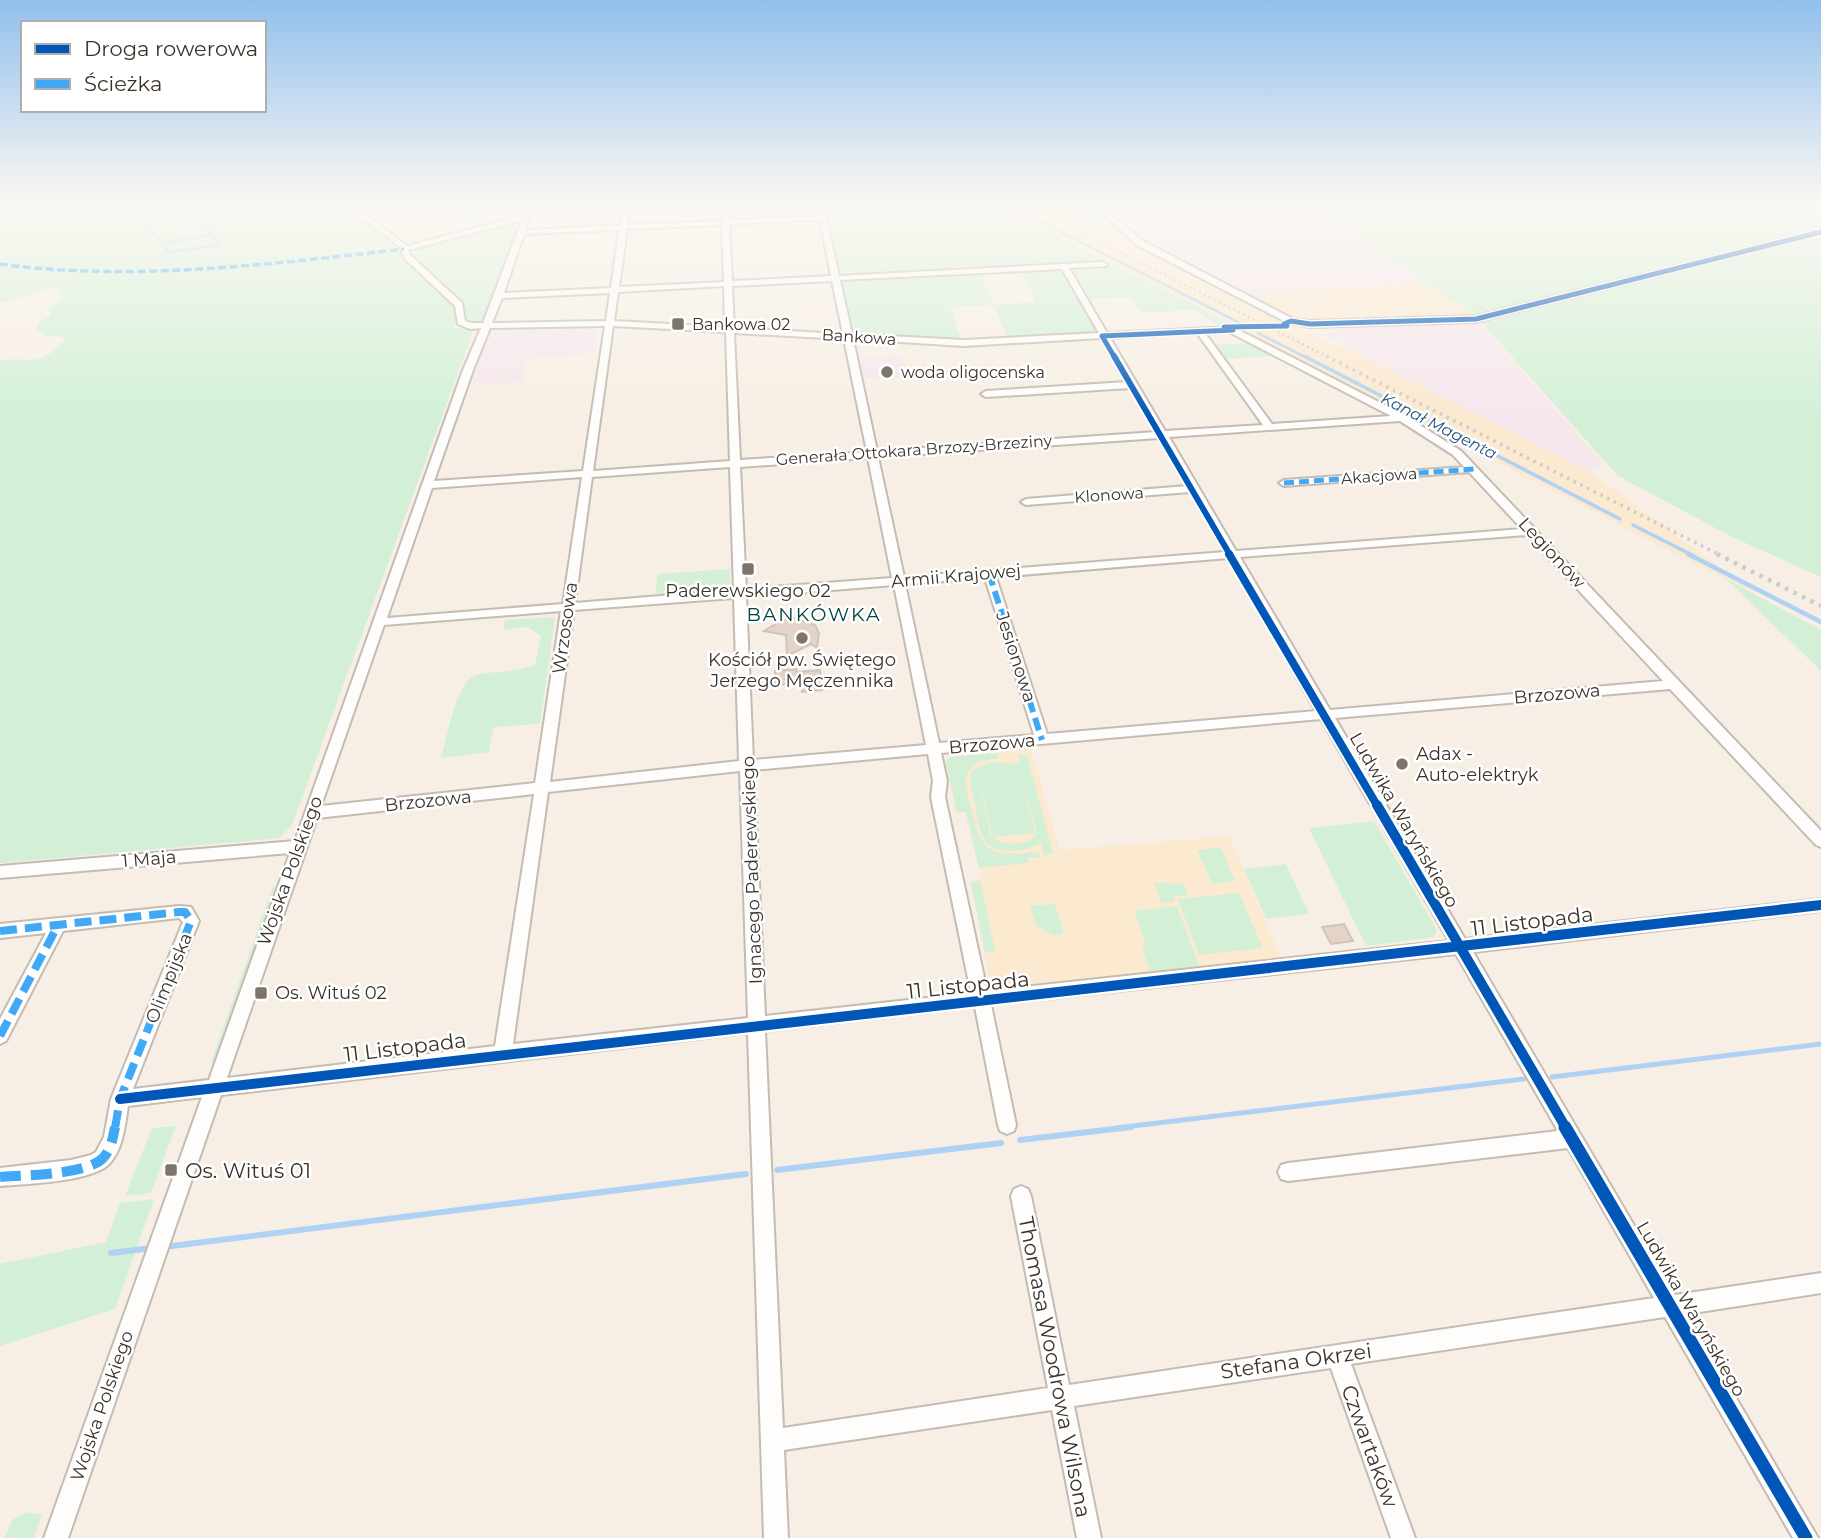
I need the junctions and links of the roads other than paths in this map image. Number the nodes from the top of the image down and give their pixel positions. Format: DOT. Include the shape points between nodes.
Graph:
graph roads {
  1 [pos="427,275"];
  2 [pos="506,275"];
  3 [pos="617,275"];
  4 [pos="729,275"];
  5 [pos="834,275"];
  6 [pos="909,275"];
  7 [pos="1069,275"];
  8 [pos="1202,275"];
  9 [pos="1651,275"];
  10 [pos="835,279"];
  11 [pos="729,283"];
  12 [pos="615,290"];
  13 [pos="499,296"];
  14 [pos="608,323"];
  15 [pos="484,326"];
  16 [pos="731,329"];
  17 [pos="1199,330"];
  18 [pos="1233,330"];
  19 [pos="848,336"];
  20 [pos="1102,336"];
  21 [pos="1130,384"];
  22 [pos="986,394"];
  23 [pos="1401,418"];
  24 [pos="1269,426"];
  25 [pos="1160,434"];
  26 [pos="872,452"];
  27 [pos="736,462"];
  28 [pos="1474,468"];
  29 [pos="586,473"];
  30 [pos="1284,483"];
  31 [pos="428,485"];
  32 [pos="1192,489"];
  33 [pos="1026,502"];
  34 [pos="1531,531"];
  35 [pos="1231,555"];
  36 [pos="989,573"];
  37 [pos="897,581"];
  38 [pos="742,593"];
  39 [pos="568,607"];
  40 [pos="380,622"];
  41 [pos="1674,684"];
  42 [pos="1324,715"];
  43 [pos="1042,740"];
  44 [pos="932,749"];
  45 [pos="748,765"];
  46 [pos="541,786"];
  47 [pos="311,813"];
  48 [pos="1821,841"];
  49 [pos="299,845"];
  50 [pos="0,872"];
  51 [pos="1821,905"];
  52 [pos="59,923"];
  53 [pos="0,931"];
  54 [pos="1461,947"];
  55 [pos="982,1000"];
  56 [pos="757,1025"];
  57 [pos="0,1036"];
  58 [pos="503,1053"];
  59 [pos="214,1087"];
  60 [pos="120,1099"];
  61 [pos="1007,1125"];
  62 [pos="1573,1138"];
  63 [pos="1288,1172"];
  64 [pos="0,1177"];
  65 [pos="1021,1196"];
  66 [pos="1821,1283"];
  67 [pos="1671,1305"];
  68 [pos="1337,1355"];
  69 [pos="1060,1396"];
  70 [pos="772,1441"];
  71 [pos="56,1538"];
  72 [pos="776,1538"];
  73 [pos="1089,1538"];
  74 [pos="1403,1538"];
  75 [pos="1806,1538"];
  1 -- 15 [label="street" via="459,305 462,324"];
  2 -- 13 [label="street, Wojska Polskiego"];
  3 -- 12 [label="street, Wrzosowa"];
  4 -- 11 [label="street, Ignacego Paderewskiego"];
  5 -- 10 [label="street"];
  6 -- 10 [label="street"];
  7 -- 20 [label="street, Ludwika Waryńskiego"];
  8 -- 9 [label="street" via="1292,321 1310,324 1476,319"];
  10 -- 11 [label="street"];
  10 -- 19 [label="street"];
  11 -- 12 [label="street"];
  11 -- 16 [label="street, Ignacego Paderewskiego"];
  12 -- 13 [label="street"];
  12 -- 14 [label="street, Wrzosowa"];
  13 -- 15 [label="street, Wojska Polskiego"];
  14 -- 15 [label="street, Bankowa"];
  14 -- 16 [label="street, Bankowa"];
  14 -- 29 [label="street, Wrzosowa"];
  15 -- 31 [label="street, Wojska Polskiego"];
  16 -- 19 [label="street, Bankowa"];
  16 -- 27 [label="street, Ignacego Paderewskiego"];
  17 -- 18 [label="street, Bankowa"];
  17 -- 20 [label="street, Bankowa"];
  17 -- 24 [label="street"];
  18 -- 23 [label="street, Legionów"];
  19 -- 20 [label="street, Bankowa" via="964,343"];
  19 -- 26 [label="street"];
  20 -- 21 [label="street, Ludwika Waryńskiego"];
  21 -- 22 [label="street"];
  21 -- 25 [label="street, Ludwika Waryńskiego"];
  23 -- 24 [label="street, Generała Ottokara Brzozy-Brzeziny"];
  23 -- 28 [label="street, Legionów"];
  24 -- 25 [label="street, Generała Ottokara Brzozy-Brzeziny"];
  25 -- 26 [label="street, Generała Ottokara Brzozy-Brzeziny"];
  25 -- 32 [label="street, Ludwika Waryńskiego"];
  26 -- 27 [label="street, Generała Ottokara Brzozy-Brzeziny"];
  26 -- 37 [label="street"];
  27 -- 29 [label="street, Generała Ottokara Brzozy-Brzeziny"];
  27 -- 38 [label="street, Ignacego Paderewskiego"];
  28 -- 30 [label="street, Akacjowa"];
  28 -- 34 [label="street, Legionów"];
  29 -- 31 [label="street, Generała Ottokara Brzozy-Brzeziny"];
  29 -- 39 [label="street, Wrzosowa"];
  31 -- 40 [label="street, Wojska Polskiego"];
  32 -- 33 [label="street, Klonowa"];
  32 -- 35 [label="street, Ludwika Waryńskiego"];
  34 -- 35 [label="street, Armii Krajowej"];
  34 -- 41 [label="street, Legionów"];
  35 -- 36 [label="street, Armii Krajowej"];
  35 -- 42 [label="street, Ludwika Waryńskiego"];
  36 -- 37 [label="street, Armii Krajowej"];
  36 -- 43 [label="street, Jesionowa"];
  37 -- 38 [label="street, Armii Krajowej"];
  37 -- 44 [label="street"];
  38 -- 39 [label="street, Armii Krajowej"];
  38 -- 45 [label="street, Ignacego Paderewskiego"];
  39 -- 40 [label="street, Armii Krajowej"];
  39 -- 46 [label="street, Wrzosowa"];
  40 -- 47 [label="street, Wojska Polskiego"];
  41 -- 42 [label="street, Brzozowa"];
  41 -- 48 [label="street, Legionów"];
  42 -- 43 [label="street, Brzozowa"];
  42 -- 54 [label="street, Ludwika Waryńskiego"];
  43 -- 44 [label="street, Brzozowa"];
  44 -- 45 [label="street, Brzozowa"];
  44 -- 55 [label="street"];
  45 -- 46 [label="street, Brzozowa"];
  45 -- 56 [label="street, Ignacego Paderewskiego"];
  46 -- 47 [label="street, Brzozowa"];
  46 -- 58 [label="street, Wrzosowa"];
  47 -- 49 [label="street, Wojska Polskiego"];
  49 -- 50 [label="street, 1 Maja"];
  49 -- 59 [label="street, Wojska Polskiego"];
  51 -- 54 [label="street, 11 Listopada"];
  52 -- 53 [label="street, Olimpijska"];
  52 -- 57 [label="street"];
  52 -- 60 [label="street, Olimpijska" via="178,912 191,921"];
  54 -- 55 [label="street, 11 Listopada"];
  54 -- 62 [label="street, Ludwika Waryńskiego"];
  55 -- 56 [label="street, 11 Listopada"];
  55 -- 61 [label="street"];
  56 -- 58 [label="street, 11 Listopada"];
  56 -- 70 [label="street, Ignacego Paderewskiego"];
  58 -- 59 [label="street, 11 Listopada"];
  59 -- 60 [label="street, 11 Listopada"];
  59 -- 71 [label="street, Wojska Polskiego"];
  60 -- 64 [label="street" via="115,1129 96,1164"];
  62 -- 63 [label="street"];
  62 -- 67 [label="street, Ludwika Waryńskiego"];
  65 -- 69 [label="street, Thomasa Woodrowa Wilsona"];
  66 -- 67 [label="street, Stefana Okrzei"];
  67 -- 68 [label="street, Stefana Okrzei"];
  67 -- 75 [label="street, Ludwika Waryńskiego"];
  68 -- 69 [label="street, Stefana Okrzei"];
  68 -- 74 [label="street, Czwartaków"];
  69 -- 70 [label="street, Stefana Okrzei"];
  69 -- 73 [label="street, Thomasa Woodrowa Wilsona"];
  70 -- 72 [label="street, Ignacego Paderewskiego"];
}
